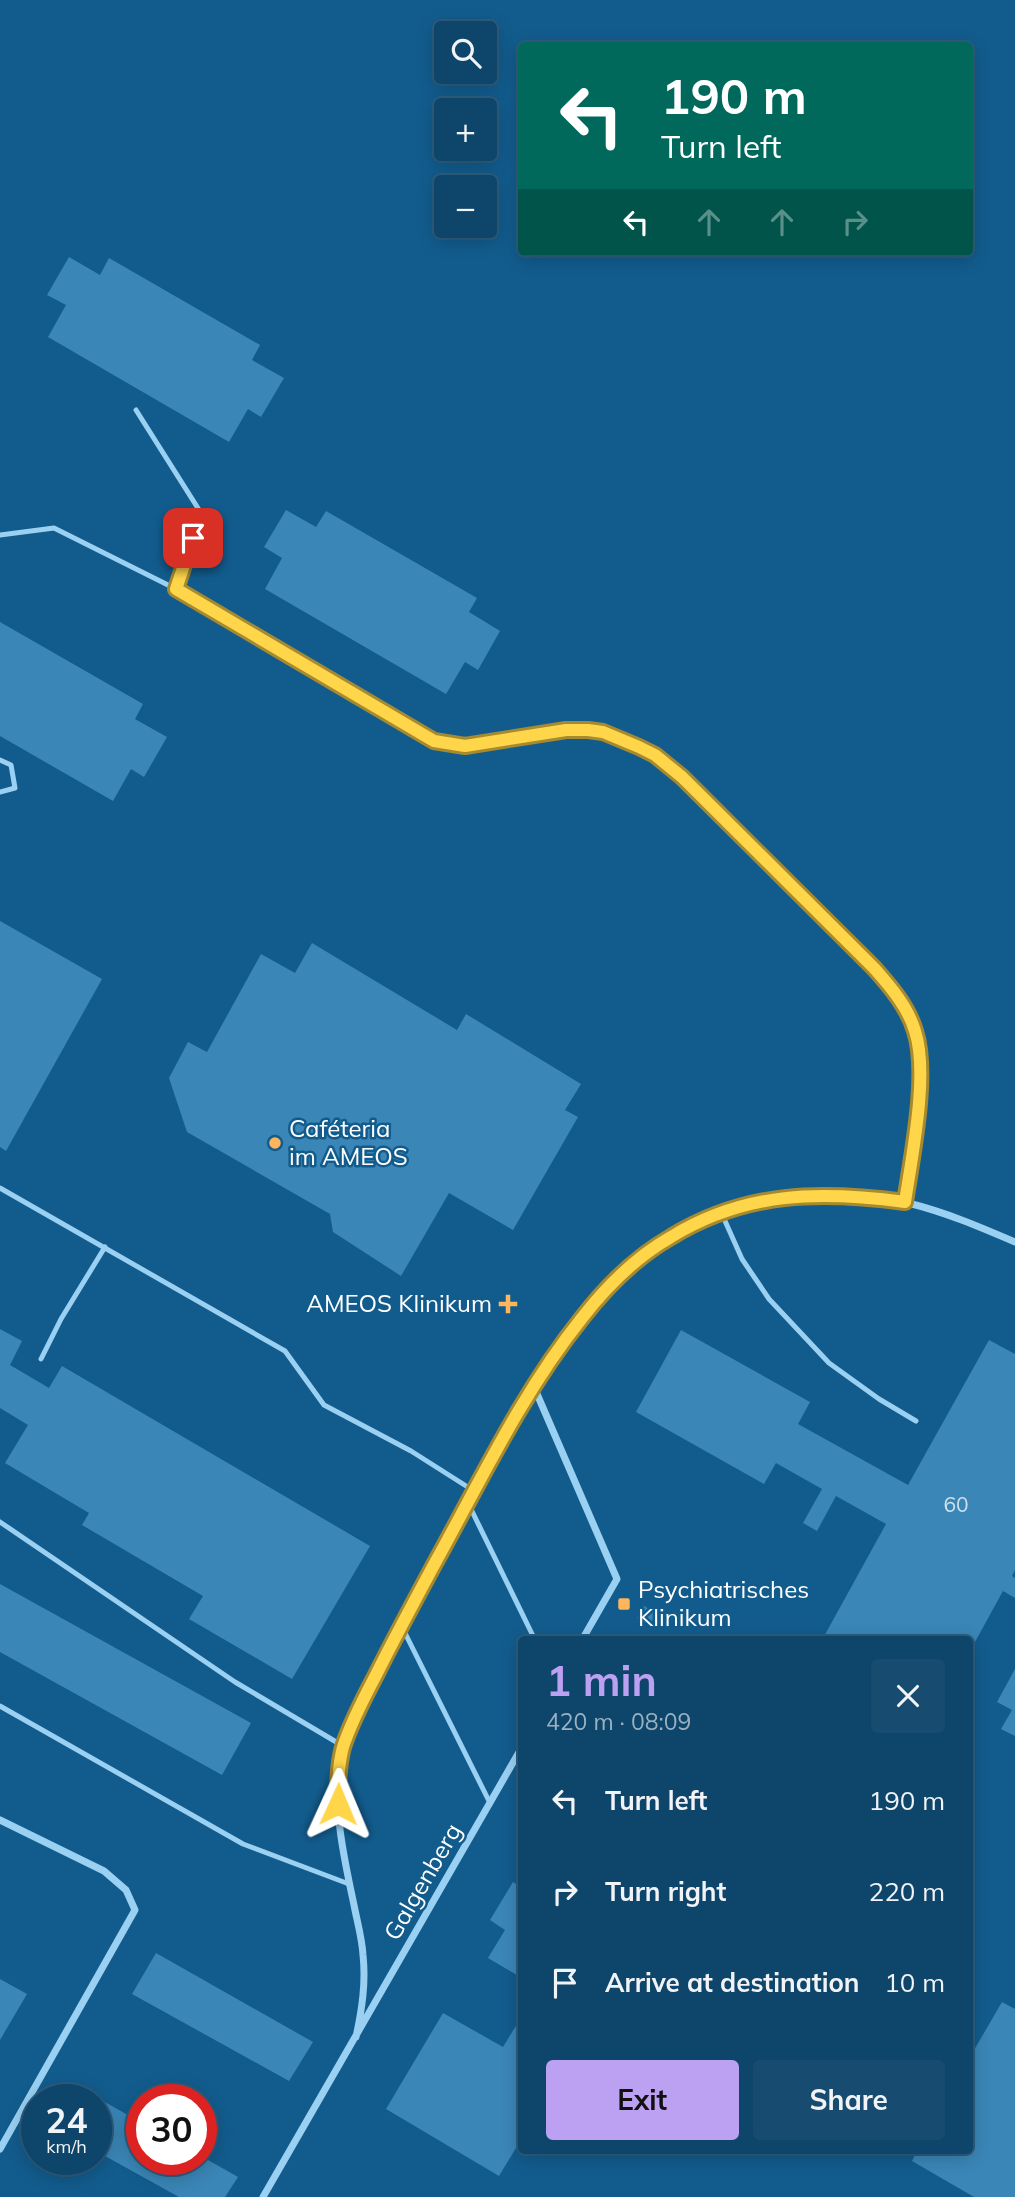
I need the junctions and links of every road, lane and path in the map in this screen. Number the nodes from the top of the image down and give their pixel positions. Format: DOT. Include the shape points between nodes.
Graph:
graph roads {
  1 [pos="136,410"];
  2 [pos="0,535"];
  3 [pos="176,589"];
  4 [pos="0,760"];
  5 [pos="0,792"];
  6 [pos="0,1188"];
  7 [pos="905,1202"];
  8 [pos="721,1212"];
  9 [pos="1015,1242"];
  10 [pos="105,1247"];
  11 [pos="41,1359"];
  12 [pos="534,1387"];
  13 [pos="916,1421"];
  14 [pos="474,1491"];
  15 [pos="468,1503"];
  16 [pos="0,1522"];
  17 [pos="401,1625"];
  18 [pos="533,1636"];
  19 [pos="584,1636"];
  20 [pos="0,1706"];
  21 [pos="343,1746"];
  22 [pos="518,1754"];
  23 [pos="490,1803"];
  24 [pos="0,1819"];
  25 [pos="349,1884"];
  26 [pos="356,2037"];
  27 [pos="0,2149"];
  28 [pos="263,2197"];
  1 -- 3 [label="lane" via="201,513"];
  2 -- 3 [label="lane" via="54,528"];
  3 -- 7 [label="lane" via="434,741 465,746 588,730 630,743 670,766 874,968 909,1018 920,1048 921,1069"];
  4 -- 5 [label="lane" via="11,765 15,789"];
  6 -- 10 [label="lane"];
  7 -- 8 [label="street" via="820,1194 775,1198"];
  7 -- 9 [label="street"];
  8 -- 12 [label="street" via="670,1237 628,1268 582,1318"];
  8 -- 13 [label="lane" via="742,1259 769,1299 829,1363"];
  10 -- 11 [label="lane"];
  10 -- 14 [label="lane" via="285,1351 324,1405"];
  12 -- 14 [label="street"];
  12 -- 19 [label="street" via="617,1578"];
  14 -- 15 [label="street"];
  15 -- 17 [label="street"];
  15 -- 18 [label="lane"];
  16 -- 21 [label="lane" via="235,1682"];
  17 -- 21 [label="street"];
  17 -- 23 [label="lane"];
  20 -- 25 [label="lane" via="243,1844"];
  21 -- 25 [label="street" via="338,1804"];
  22 -- 23 [label="street, Galgenberg"];
  23 -- 26 [label="street, Galgenberg"];
  24 -- 27 [label="street" via="104,1871 126,1890 135,1910"];
  25 -- 26 [label="street" via="363,1951 363,2004"];
  26 -- 28 [label="street, Galgenberg"];
}
